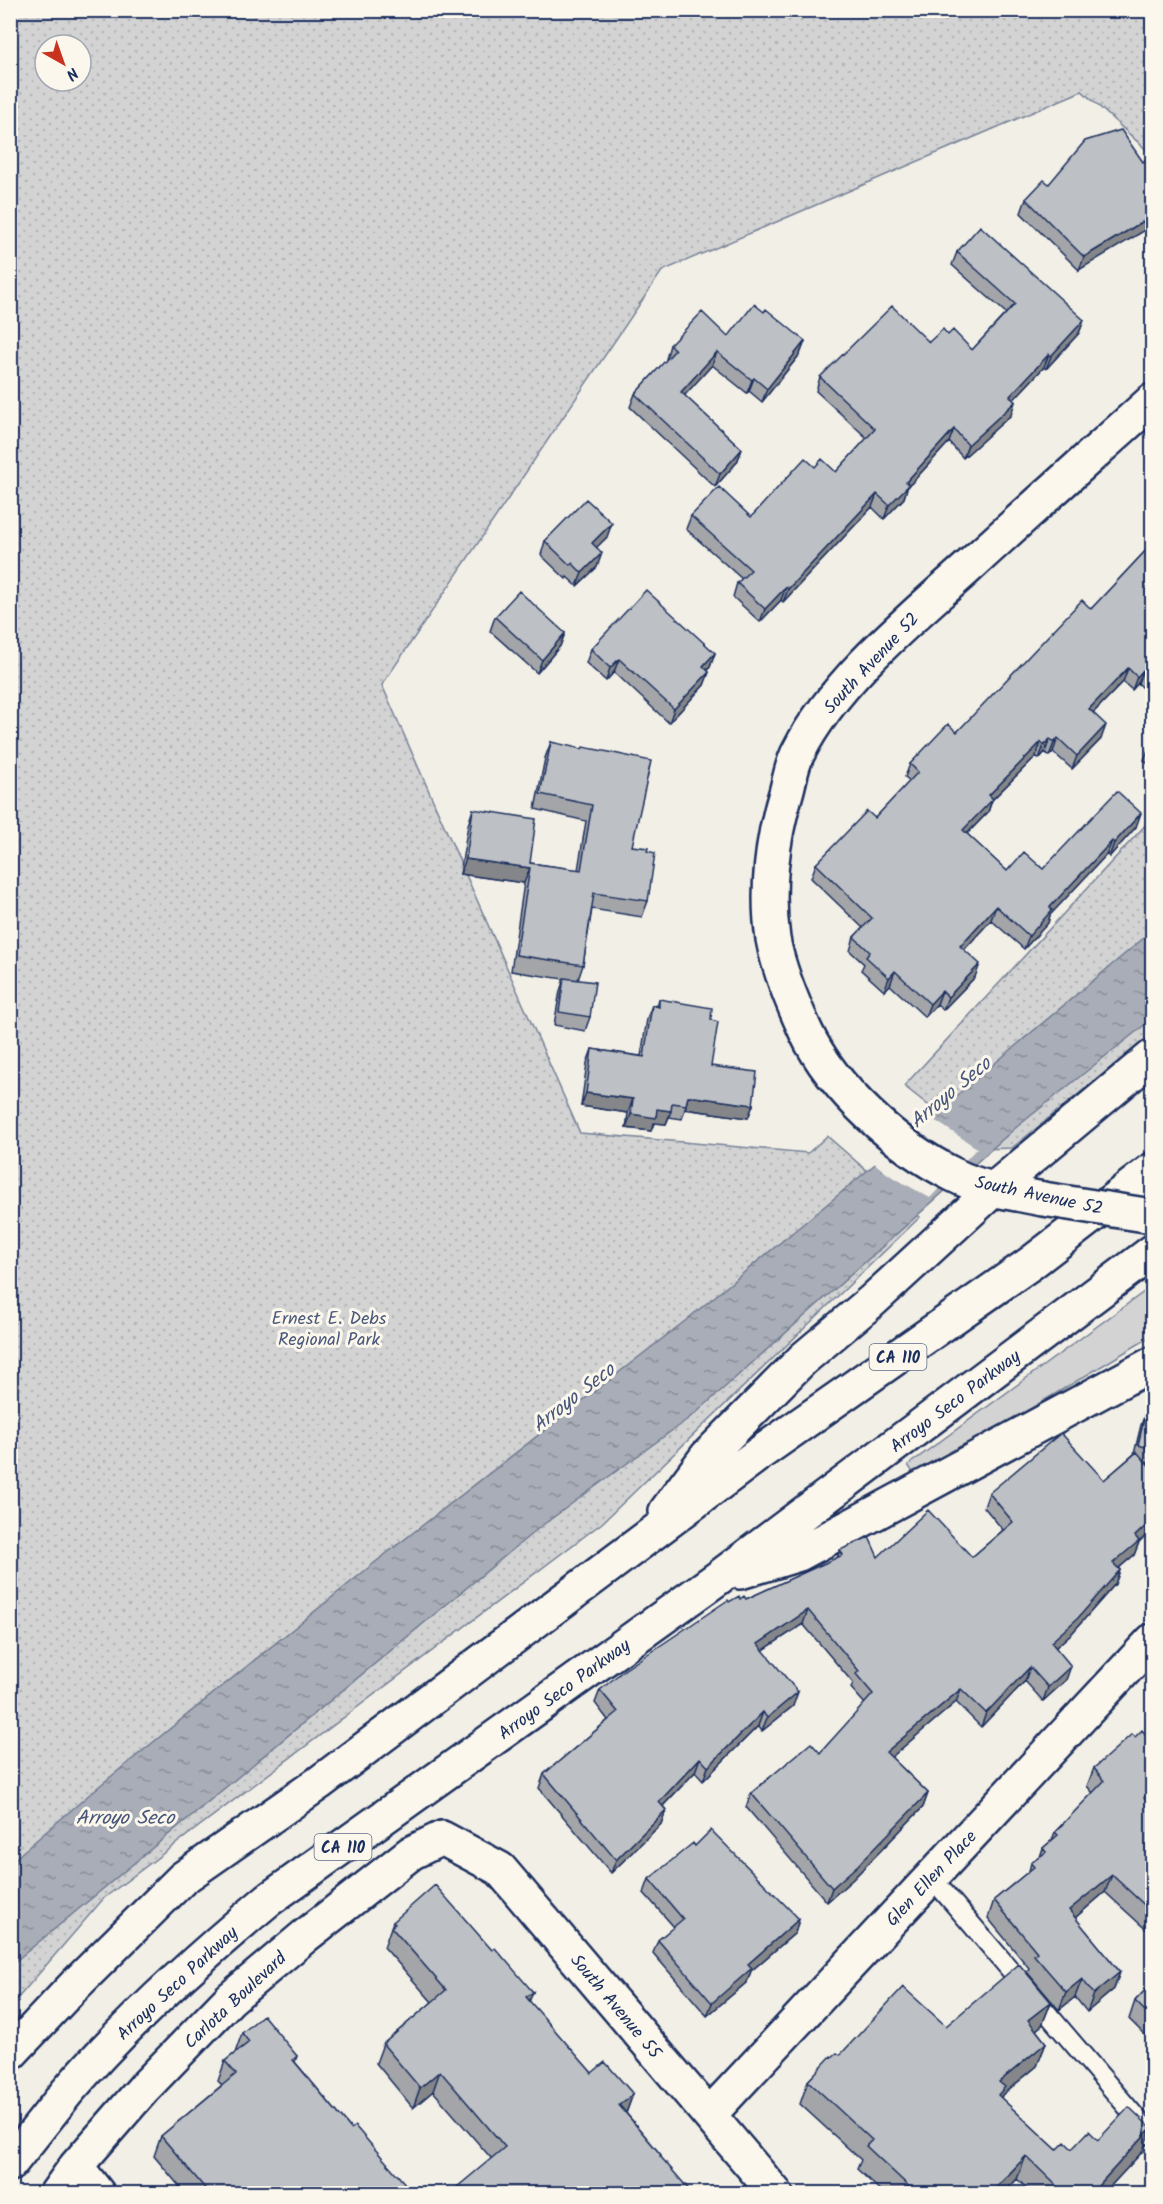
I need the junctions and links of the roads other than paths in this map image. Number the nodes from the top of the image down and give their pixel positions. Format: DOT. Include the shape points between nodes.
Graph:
graph roads {
  1 [pos="1152,401"];
  2 [pos="1152,1057"];
  3 [pos="1152,1170"];
  4 [pos="994,1189"];
  5 [pos="1152,1216"];
  6 [pos="1152,1252"];
  7 [pos="1152,1364"];
  8 [pos="642,1542"];
  9 [pos="718,1578"];
  10 [pos="1149,1651"];
  11 [pos="442,1838"];
  12 [pos="931,1877"];
  13 [pos="10,2054"];
  14 [pos="709,2115"];
  15 [pos="1152,2136"];
  16 [pos="10,2164"];
  17 [pos="76,2166"];
  18 [pos="56,2193"];
  19 [pos="98,2193"];
  20 [pos="776,2193"];
  1 -- 4 [label="main road, South Avenue 52" via="933,598 829,703 798,752 779,813 770,874 773,940 793,1005 815,1051 881,1126 954,1175"];
  2 -- 4 [label="main road"];
  3 -- 8 [label="main road, CA 110" via="1031,1263 760,1453"];
  4 -- 5 [label="main road, South Avenue 52, bridge"];
  4 -- 8 [label="main road" via="795,1367 707,1456"];
  6 -- 9 [label="main road, Arroyo Seco Parkway / CA 110"];
  7 -- 9 [label="main road" via="799,1554"];
  8 -- 13 [label="main road, CA 110" via="183,1878"];
  9 -- 16 [label="main road, Arroyo Seco Parkway / CA 110" via="268,1900 129,2026 68,2092"];
  10 -- 12 [label="main road, Glen Ellen Place"];
  11 -- 14 [label="main road, South Avenue 55" via="500,1869"];
  11 -- 17 [label="main road, Carlota Boulevard" via="411,1852 230,1999"];
  12 -- 14 [label="main road, Glen Ellen Place"];
  12 -- 15 [label="lane"];
  14 -- 20 [label="main road, South Avenue 55"];
  17 -- 18 [label="main road, Carlota Boulevard"];
  17 -- 19 [label="main road"];
}
